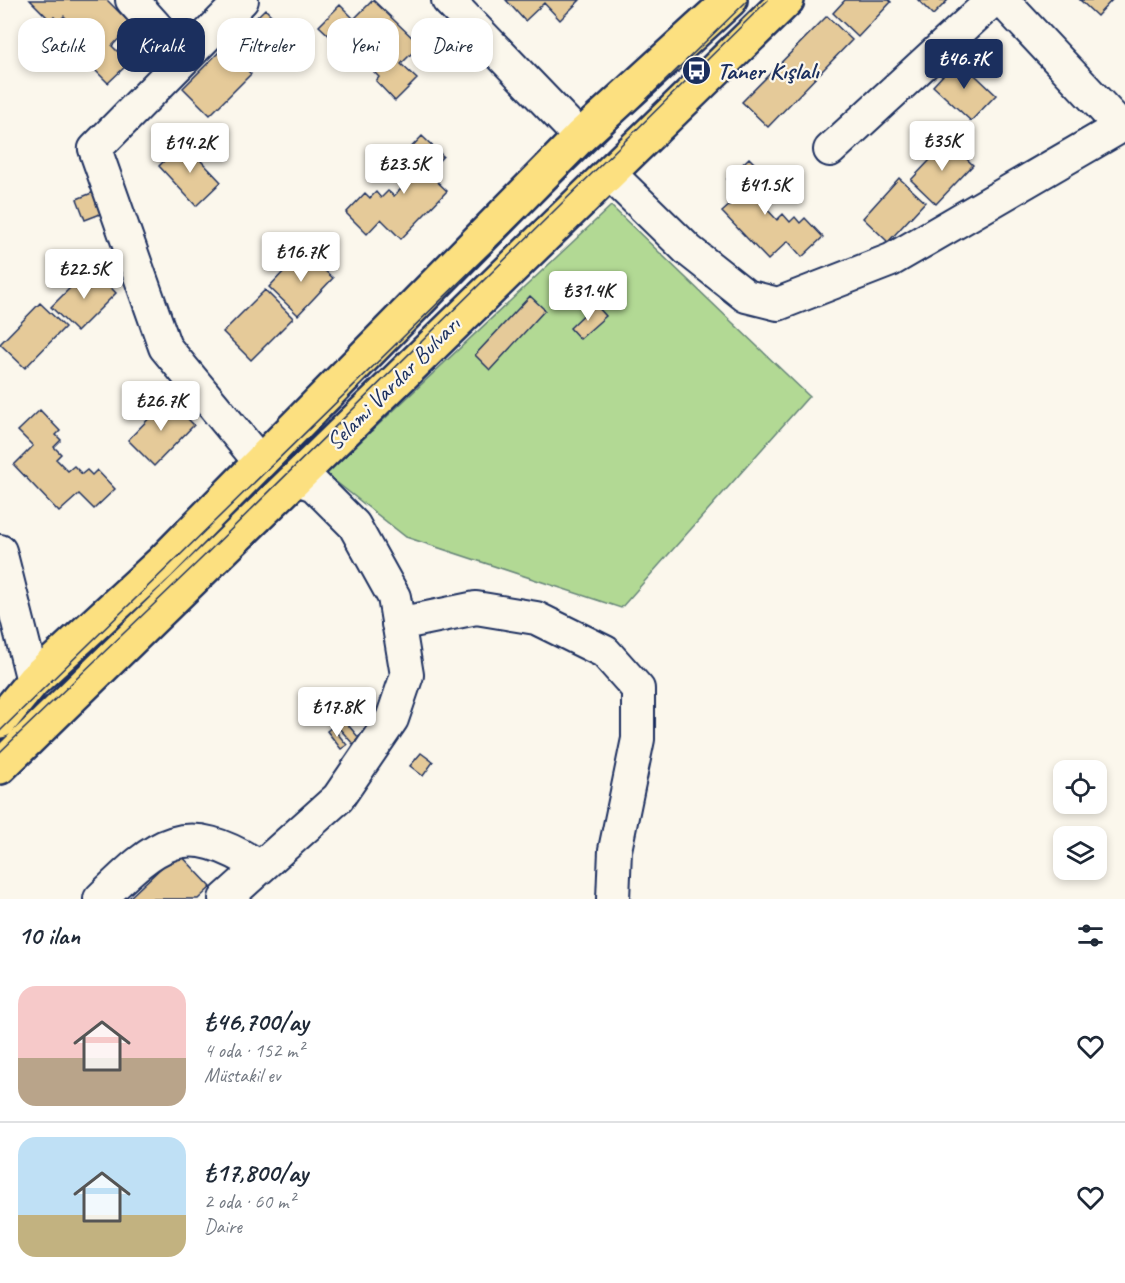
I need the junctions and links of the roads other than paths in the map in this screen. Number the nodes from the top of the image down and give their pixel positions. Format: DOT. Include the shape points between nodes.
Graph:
graph roads {
  1 [pos="132,0"];
  2 [pos="242,0"];
  3 [pos="448,0"];
  4 [pos="730,0"];
  5 [pos="787,0"];
  6 [pos="993,0"];
  7 [pos="1002,0"];
  8 [pos="148,18"];
  9 [pos="205,37"];
  10 [pos="170,72"];
  11 [pos="1123,126"];
  12 [pos="580,137"];
  13 [pos="830,150"];
  14 [pos="610,174"];
  15 [pos="260,462"];
  16 [pos="297,479"];
  17 [pos="0,551"];
  18 [pos="398,624"];
  19 [pos="33,681"];
  20 [pos="0,721"];
  21 [pos="0,767"];
  22 [pos="243,888"];
  23 [pos="100,899"];
  24 [pos="613,899"];
  1 -- 8 [label="street"];
  2 -- 9 [label="street"];
  3 -- 12 [label="street"];
  4 -- 12 [label="main road, Selami Vardar Bulvarı"];
  5 -- 14 [label="main road, Selami Vardar Bulvarı"];
  6 -- 13 [label="street"];
  7 -- 11 [label="street"];
  10 -- 15 [label="street" via="95,149 165,347"];
  11 -- 14 [label="street" via="891,260 778,304 746,296 688,250"];
  12 -- 15 [label="main road, Selami Vardar Bulvarı"];
  14 -- 16 [label="main road, Selami Vardar Bulvarı"];
  15 -- 19 [label="main road, Selami Vardar Bulvarı" via="161,563"];
  16 -- 18 [label="street" via="314,485 354,525 394,597"];
  16 -- 21 [label="main road, Selami Vardar Bulvarı"];
  17 -- 19 [label="street"];
  18 -- 22 [label="street" via="407,675 392,719 338,798"];
  18 -- 24 [label="street" via="476,608 536,618 605,652 638,689 638,739 615,850"];
  19 -- 20 [label="main road, Selami Vardar Bulvarı"];
  22 -- 23 [label="street" via="234,851 184,839 162,845"];
}
